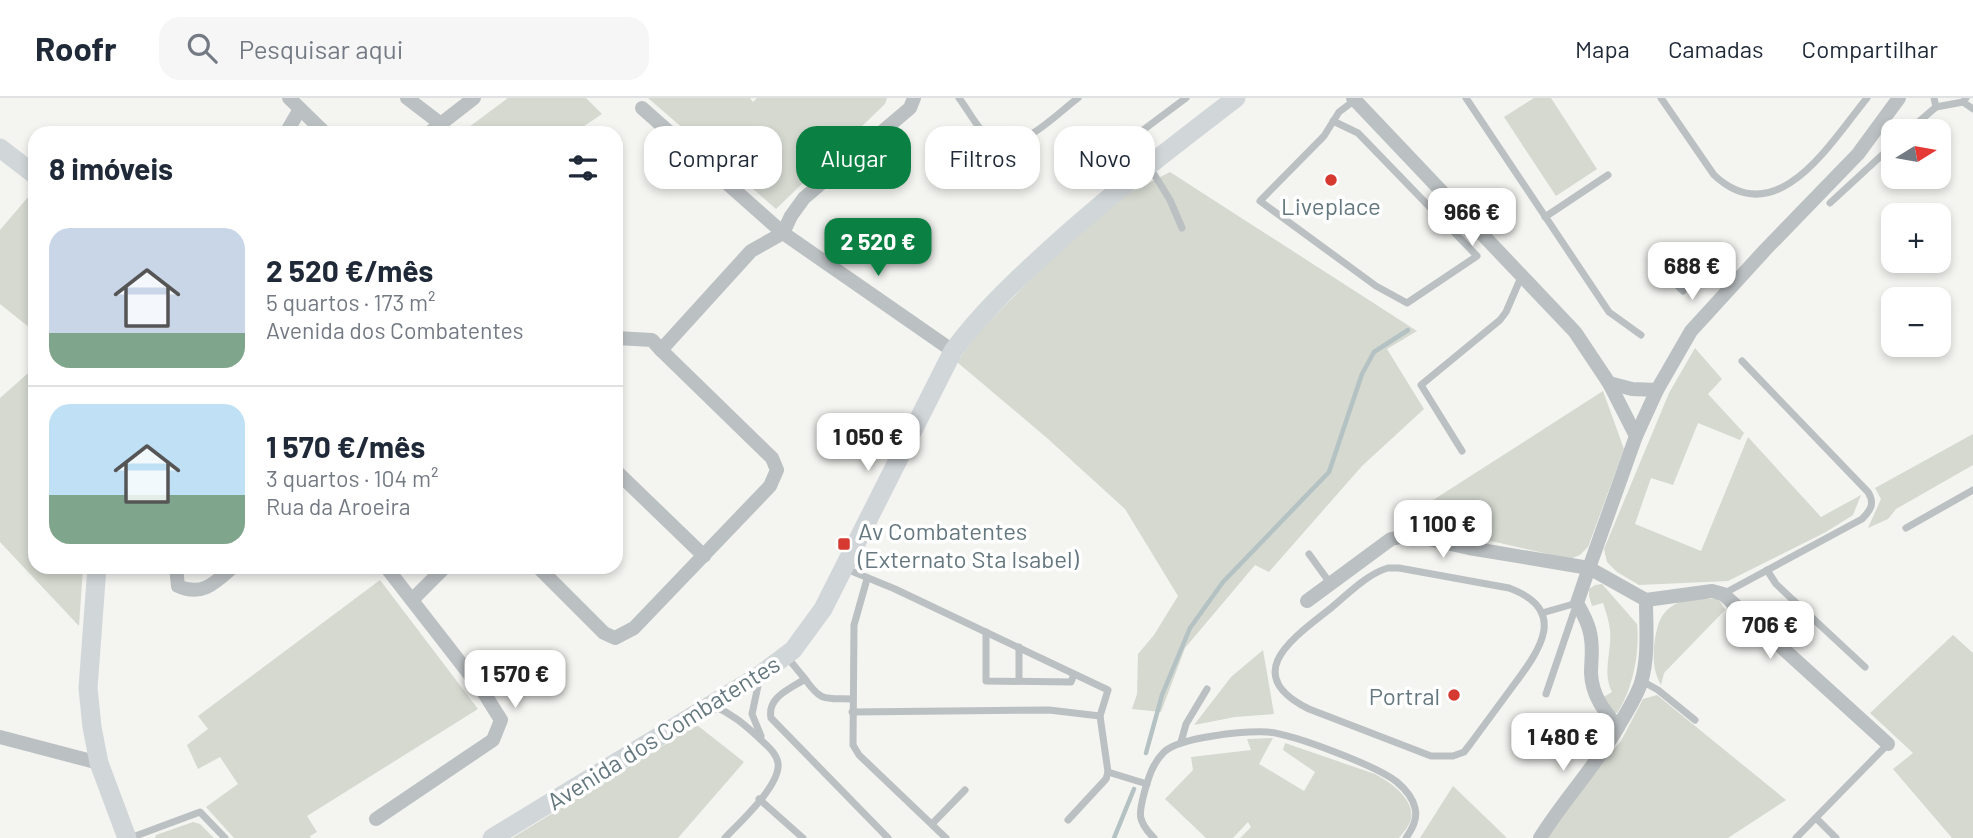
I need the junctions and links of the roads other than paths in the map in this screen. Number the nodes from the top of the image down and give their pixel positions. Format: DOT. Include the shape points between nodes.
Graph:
graph roads {
  1 [pos="407,98"];
  2 [pos="474,98"];
  3 [pos="914,98"];
  4 [pos="959,98"];
  5 [pos="1078,98"];
  6 [pos="1186,98"];
  7 [pos="1236,98"];
  8 [pos="1466,98"];
  9 [pos="1661,98"];
  10 [pos="1867,98"];
  11 [pos="1899,98"];
  12 [pos="1934,98"];
  13 [pos="1356,99"];
  14 [pos="1965,100"];
  15 [pos="294,104"];
  16 [pos="1936,107"];
  17 [pos="642,108"];
  18 [pos="1973,109"];
  19 [pos="1922,119"];
  20 [pos="1333,121"];
  21 [pos="288,126"];
  22 [pos="318,126"];
  23 [pos="432,126"];
  24 [pos="439,126"];
  25 [pos="1148,126"];
  26 [pos="0,148"];
  27 [pos="1881,156"];
  28 [pos="1155,161"];
  29 [pos="28,170"];
  30 [pos="1155,176"];
  31 [pos="1608,176"];
  32 [pos="1120,189"];
  33 [pos="1830,203"];
  34 [pos="1545,217"];
  35 [pos="1182,228"];
  36 [pos="783,233"];
  37 [pos="1656,265"];
  38 [pos="1522,274"];
  39 [pos="1683,290"];
  40 [pos="1642,335"];
  41 [pos="623,338"];
  42 [pos="661,350"];
  43 [pos="953,351"];
  44 [pos="1742,361"];
  45 [pos="1609,383"];
  46 [pos="1657,390"];
  47 [pos="1636,436"];
  48 [pos="1462,451"];
  49 [pos="623,478"];
  50 [pos="1973,490"];
  51 [pos="1906,528"];
  52 [pos="1309,554"];
  53 [pos="704,556"];
  54 [pos="843,568"];
  55 [pos="1589,568"];
  56 [pos="1767,570"];
  57 [pos="96,574"];
  58 [pos="177,574"];
  59 [pos="224,574"];
  60 [pos="392,574"];
  61 [pos="438,574"];
  62 [pos="545,574"];
  63 [pos="867,579"];
  64 [pos="1331,584"];
  65 [pos="1723,594"];
  66 [pos="412,600"];
  67 [pos="1646,600"];
  68 [pos="1307,601"];
  69 [pos="1577,603"];
  70 [pos="1542,613"];
  71 [pos="986,632"];
  72 [pos="1019,647"];
  73 [pos="786,655"];
  74 [pos="1866,667"];
  75 [pos="1074,674"];
  76 [pos="760,676"];
  77 [pos="804,679"];
  78 [pos="1019,681"];
  79 [pos="1642,681"];
  80 [pos="1208,689"];
  81 [pos="1546,694"];
  82 [pos="853,699"];
  83 [pos="711,704"];
  84 [pos="852,712"];
  85 [pos="1100,716"];
  86 [pos="1695,720"];
  87 [pos="1618,727"];
  88 [pos="0,737"];
  89 [pos="1181,742"];
  90 [pos="764,743"];
  91 [pos="1888,744"];
  92 [pos="99,763"];
  93 [pos="1108,772"];
  94 [pos="1147,785"];
  95 [pos="965,790"];
  96 [pos="759,799"];
  97 [pos="376,818"];
  98 [pos="1815,818"];
  99 [pos="1068,820"];
  100 [pos="932,824"];
  101 [pos="128,838"];
  102 [pos="225,838"];
  103 [pos="492,838"];
  104 [pos="725,838"];
  105 [pos="803,838"];
  106 [pos="888,838"];
  107 [pos="946,838"];
  108 [pos="1154,838"];
  109 [pos="1406,838"];
  110 [pos="1540,838"];
  111 [pos="1796,838"];
  112 [pos="1836,838"];
  1 -- 23 [label="street"];
  2 -- 24 [label="street"];
  3 -- 36 [label="street" via="909,108 804,198"];
  4 -- 5 [label="lane" via="987,135 1002,145 1022,140"];
  6 -- 25 [label="lane"];
  7 -- 28 [label="street, Avenida dos Combatentes"];
  8 -- 34 [label="lane"];
  9 -- 10 [label="lane" via="1724,185 1759,195 1784,188 1804,173"];
  11 -- 46 [label="street" via="1858,154 1698,322"];
  12 -- 16 [label="lane"];
  13 -- 20 [label="lane"];
  13 -- 38 [label="street"];
  14 -- 16 [label="lane"];
  14 -- 18 [label="lane"];
  15 -- 21 [label="street"];
  15 -- 22 [label="street"];
  16 -- 19 [label="lane"];
  17 -- 36 [label="street"];
  20 -- 20 [label="lane" via="1260,201 1376,286 1407,303 1476,256 1358,133"];
  26 -- 29 [label="street"];
  27 -- 33 [label="lane"];
  30 -- 35 [label="lane"];
  31 -- 34 [label="lane"];
  32 -- 43 [label="street, Avenida dos Combatentes" via="1026,270"];
  34 -- 40 [label="lane" via="1609,312"];
  36 -- 42 [label="street" via="751,251"];
  36 -- 43 [label="street"];
  37 -- 39 [label="lane"];
  38 -- 45 [label="street" via="1575,332"];
  38 -- 48 [label="lane" via="1500,320 1421,385"];
  41 -- 42 [label="street" via="652,340"];
  42 -- 53 [label="street" via="755,439 777,470 763,495"];
  43 -- 54 [label="street, Avenida dos Combatentes"];
  44 -- 56 [label="lane" via="1872,501 1862,519"];
  45 -- 46 [label="street"];
  45 -- 47 [label="street"];
  46 -- 47 [label="street"];
  47 -- 55 [label="street"];
  49 -- 53 [label="street"];
  50 -- 51 [label="lane"];
  52 -- 64 [label="lane"];
  53 -- 62 [label="street" via="634,628 615,638 604,633"];
  54 -- 63 [label="lane"];
  54 -- 73 [label="street, Avenida dos Combatentes" via="823,608"];
  55 -- 64 [label="street" via="1410,535 1391,539"];
  55 -- 67 [label="street"];
  55 -- 69 [label="street"];
  56 -- 65 [label="lane"];
  56 -- 74 [label="lane" via="1776,584"];
  57 -- 92 [label="street" via="88,688"];
  58 -- 59 [label="street" via="178,586 189,591 204,589"];
  60 -- 66 [label="street"];
  61 -- 66 [label="street"];
  63 -- 71 [label="lane"];
  63 -- 82 [label="lane" via="854,625"];
  64 -- 68 [label="street"];
  65 -- 67 [label="street" via="1712,591"];
  65 -- 91 [label="street"];
  66 -- 97 [label="street" via="501,720 494,740"];
  67 -- 79 [label="street"];
  69 -- 70 [label="lane"];
  69 -- 81 [label="lane"];
  69 -- 87 [label="street" via="1592,641 1594,692"];
  70 -- 70 [label="lane" via="1535,601 1509,588 1388,568 1294,637 1281,651 1276,676 1291,700 1309,709 1431,756 1453,756 1464,752 1531,662 1544,635"];
  71 -- 72 [label="lane"];
  71 -- 78 [label="lane" via="986,681"];
  72 -- 75 [label="lane"];
  72 -- 78 [label="lane"];
  73 -- 76 [label="street, Avenida dos Combatentes"];
  73 -- 77 [label="lane"];
  75 -- 78 [label="lane" via="1071,682"];
  75 -- 85 [label="lane" via="1108,690"];
  76 -- 83 [label="street, Avenida dos Combatentes"];
  76 -- 90 [label="lane" via="752,714"];
  77 -- 82 [label="lane" via="822,698"];
  77 -- 106 [label="lane" via="774,700 771,718"];
  79 -- 86 [label="lane"];
  79 -- 87 [label="street"];
  80 -- 89 [label="lane" via="1186,724"];
  82 -- 84 [label="lane"];
  83 -- 90 [label="lane" via="732,713"];
  83 -- 103 [label="street, Avenida dos Combatentes"];
  84 -- 85 [label="lane" via="1049,710"];
  84 -- 100 [label="lane" via="856,750"];
  85 -- 93 [label="lane"];
  87 -- 110 [label="street"];
  88 -- 92 [label="street"];
  89 -- 94 [label="lane" via="1163,753"];
  89 -- 109 [label="lane" via="1268,732 1376,769 1404,789 1415,808 1413,827"];
  90 -- 96 [label="lane" via="778,764 774,781"];
  91 -- 98 [label="lane"];
  92 -- 101 [label="street"];
  93 -- 94 [label="lane"];
  93 -- 99 [label="lane"];
  94 -- 108 [label="lane" via="1139,816"];
  95 -- 100 [label="lane"];
  96 -- 104 [label="lane"];
  96 -- 105 [label="lane"];
  98 -- 111 [label="lane"];
  98 -- 112 [label="lane"];
  100 -- 107 [label="lane"];
  101 -- 102 [label="lane" via="200,812"];
}
